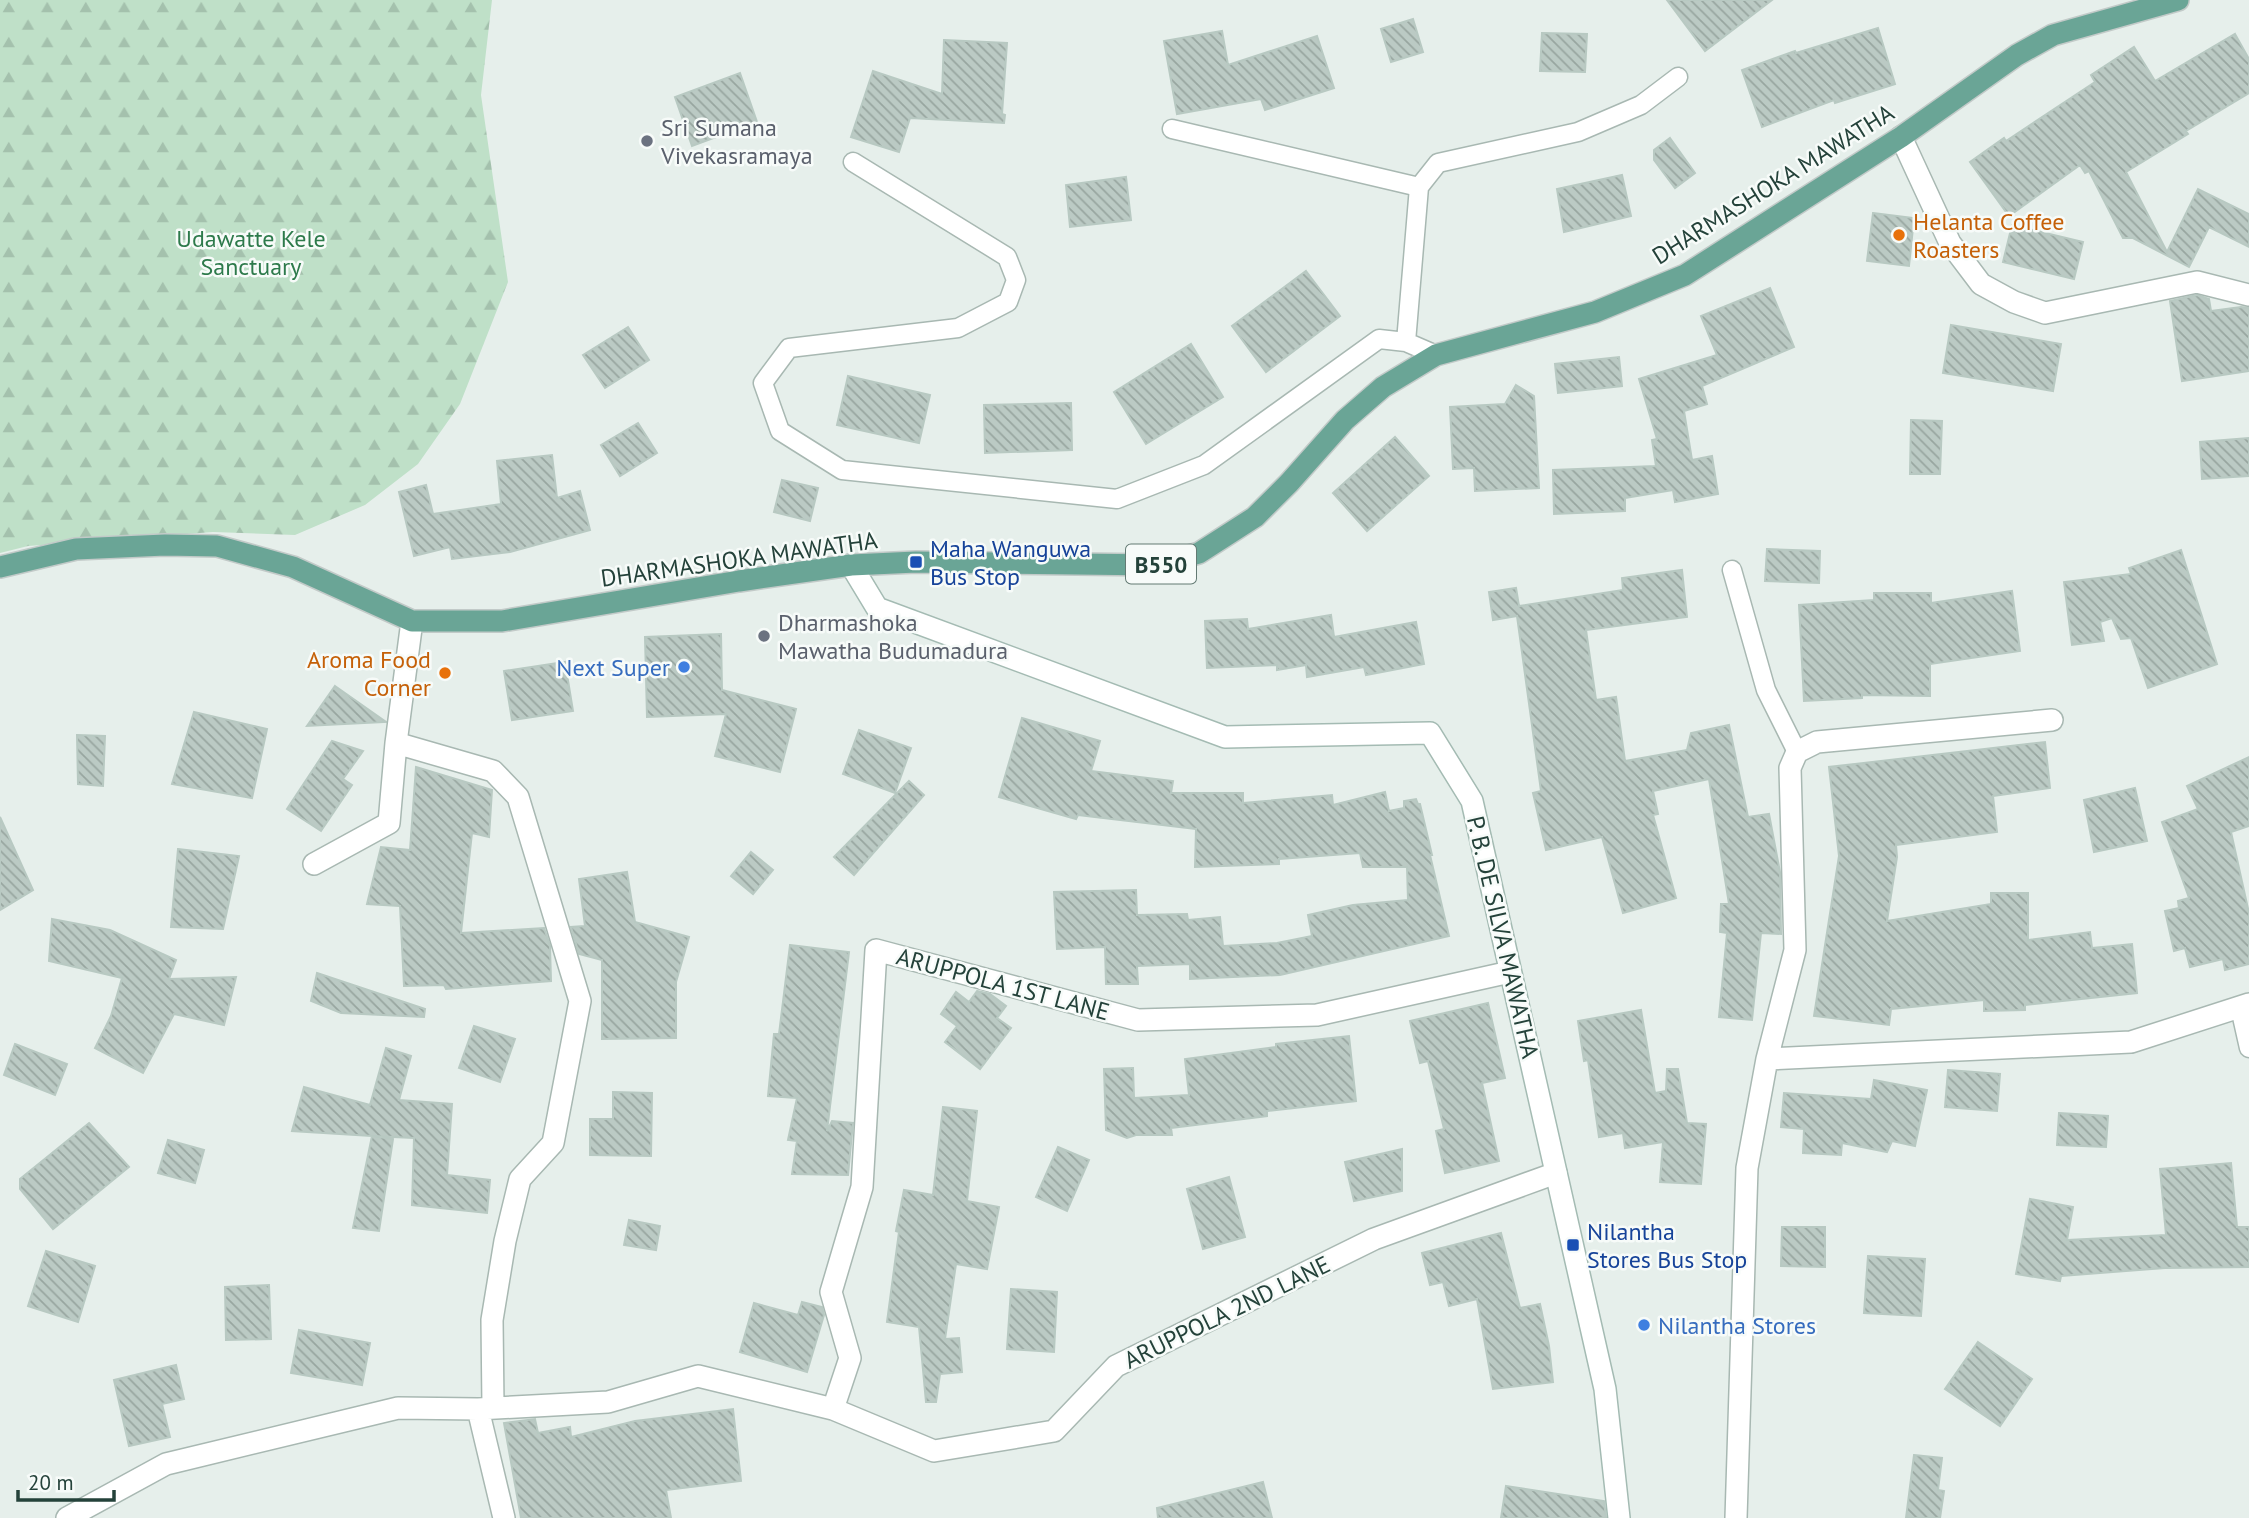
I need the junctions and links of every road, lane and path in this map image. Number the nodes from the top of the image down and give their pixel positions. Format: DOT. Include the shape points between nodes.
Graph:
graph roads {
  1 [pos="2178,0"];
  2 [pos="1678,77"];
  3 [pos="1172,129"];
  4 [pos="1901,137"];
  5 [pos="853,162"];
  6 [pos="1419,187"];
  7 [pos="2249,295"];
  8 [pos="1406,341"];
  9 [pos="1436,355"];
  10 [pos="851,565"];
  11 [pos="0,567"];
  12 [pos="1732,570"];
  13 [pos="412,621"];
  14 [pos="2052,720"];
  15 [pos="396,744"];
  16 [pos="1797,752"];
  17 [pos="314,864"];
  18 [pos="1510,972"];
  19 [pos="2244,1006"];
  20 [pos="2249,1048"];
  21 [pos="1767,1059"];
  22 [pos="1556,1173"];
  23 [pos="485,1408"];
  24 [pos="834,1409"];
  25 [pos="66,1518"];
  26 [pos="504,1518"];
  27 [pos="1619,1518"];
  28 [pos="1736,1518"];
  1 -- 4 [label="main road, DHARMASHOKA MAWATHA / B550" via="2053,35"];
  2 -- 6 [label="lane" via="1641,105 1578,132 1438,163"];
  3 -- 6 [label="lane"];
  4 -- 7 [label="street" via="1950,243 1981,284 2014,302 2045,313 2197,282"];
  4 -- 9 [label="main road, DHARMASHOKA MAWATHA / B550" via="1685,275 1595,312"];
  5 -- 8 [label="lane" via="1007,257 1016,280 1008,302 958,328 789,348 763,383 780,431 842,470 1116,499 1204,465 1379,338"];
  6 -- 8 [label="lane"];
  8 -- 9 [label="lane"];
  9 -- 10 [label="main road, DHARMASHOKA MAWATHA / B550" via="1383,387 1345,420 1255,517 1199,553 1157,565"];
  10 -- 13 [label="main road, DHARMASHOKA MAWATHA / B550" via="502,621"];
  10 -- 18 [label="street, P. B. DE SILVA MAWATHA" via="877,608 1225,737 1430,733 1472,801"];
  11 -- 13 [label="main road, DHARMASHOKA MAWATHA / B550" via="75,549 217,546 293,567"];
  12 -- 16 [label="lane" via="1766,690"];
  13 -- 15 [label="street"];
  14 -- 16 [label="street" via="1816,742"];
  15 -- 17 [label="street" via="389,823"];
  15 -- 23 [label="street" via="493,771 518,797 580,1000 553,1143 520,1179 505,1241 492,1320"];
  16 -- 21 [label="street" via="1790,768 1795,950"];
  18 -- 22 [label="street, P. B. DE SILVA MAWATHA"];
  18 -- 24 [label="street, ARUPPOLA 1ST LANE" via="1317,1015 1138,1020 876,950 862,1187 831,1293 850,1357"];
  19 -- 20 [label="lane"];
  19 -- 21 [label="street" via="2131,1042"];
  21 -- 28 [label="street" via="1747,1168"];
  22 -- 24 [label="street, ARUPPOLA 2ND LANE" via="1374,1239 1116,1366 1054,1431 934,1451"];
  22 -- 27 [label="street, P. B. DE SILVA MAWATHA" via="1605,1390"];
  23 -- 24 [label="street, ARUPPOLA 2ND LANE" via="608,1402 698,1376"];
  23 -- 25 [label="street, ARUPPOLA 2ND LANE" via="398,1408 166,1464"];
  23 -- 26 [label="street"];
}
